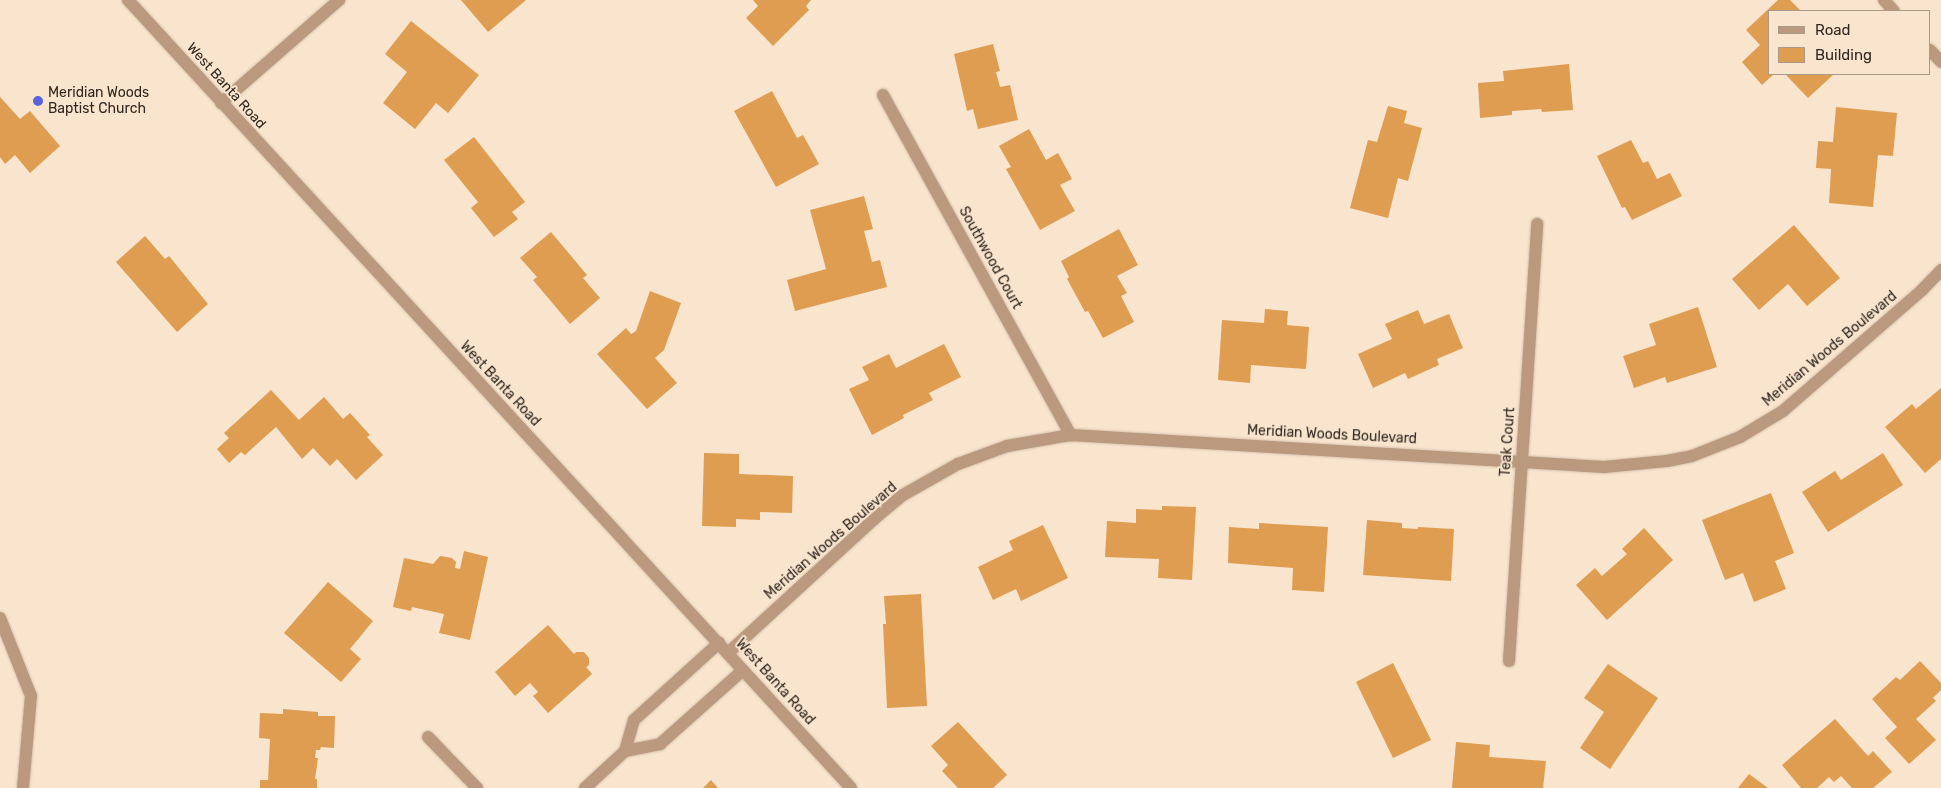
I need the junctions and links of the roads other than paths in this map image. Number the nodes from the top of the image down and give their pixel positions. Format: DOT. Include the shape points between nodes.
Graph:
graph roads {
  1 [pos="128,0"];
  2 [pos="339,0"];
  3 [pos="1884,0"];
  4 [pos="1893,10"];
  5 [pos="1931,51"];
  6 [pos="1941,62"];
  7 [pos="883,95"];
  8 [pos="221,103"];
  9 [pos="1538,224"];
  10 [pos="1941,270"];
  11 [pos="1071,435"];
  12 [pos="1521,461"];
  13 [pos="0,618"];
  14 [pos="719,643"];
  15 [pos="728,652"];
  16 [pos="1508,661"];
  17 [pos="743,670"];
  18 [pos="428,736"];
  19 [pos="625,751"];
  20 [pos="23,788"];
  21 [pos="477,788"];
  22 [pos="585,788"];
  23 [pos="851,788"];
  1 -- 8 [label="street, West Banta Road"];
  2 -- 8 [label="street"];
  3 -- 4 [label="street"];
  5 -- 6 [label="street"];
  7 -- 11 [label="street, Southwood Court"];
  8 -- 14 [label="street, West Banta Road"];
  9 -- 12 [label="street, Teak Court"];
  10 -- 12 [label="street, Meridian Woods Boulevard" via="1793,403 1740,437 1692,456 1655,463 1604,466"];
  11 -- 12 [label="street, Meridian Woods Boulevard"];
  11 -- 15 [label="street, Meridian Woods Boulevard" via="1007,446 958,464 924,482 873,520"];
  12 -- 16 [label="street, Teak Court"];
  13 -- 20 [label="street" via="31,696"];
  14 -- 15 [label="street, West Banta Road"];
  14 -- 19 [label="street" via="634,720"];
  15 -- 17 [label="street, West Banta Road"];
  17 -- 19 [label="street" via="660,744"];
  17 -- 23 [label="street, West Banta Road"];
  18 -- 21 [label="street"];
  19 -- 22 [label="street"];
}
